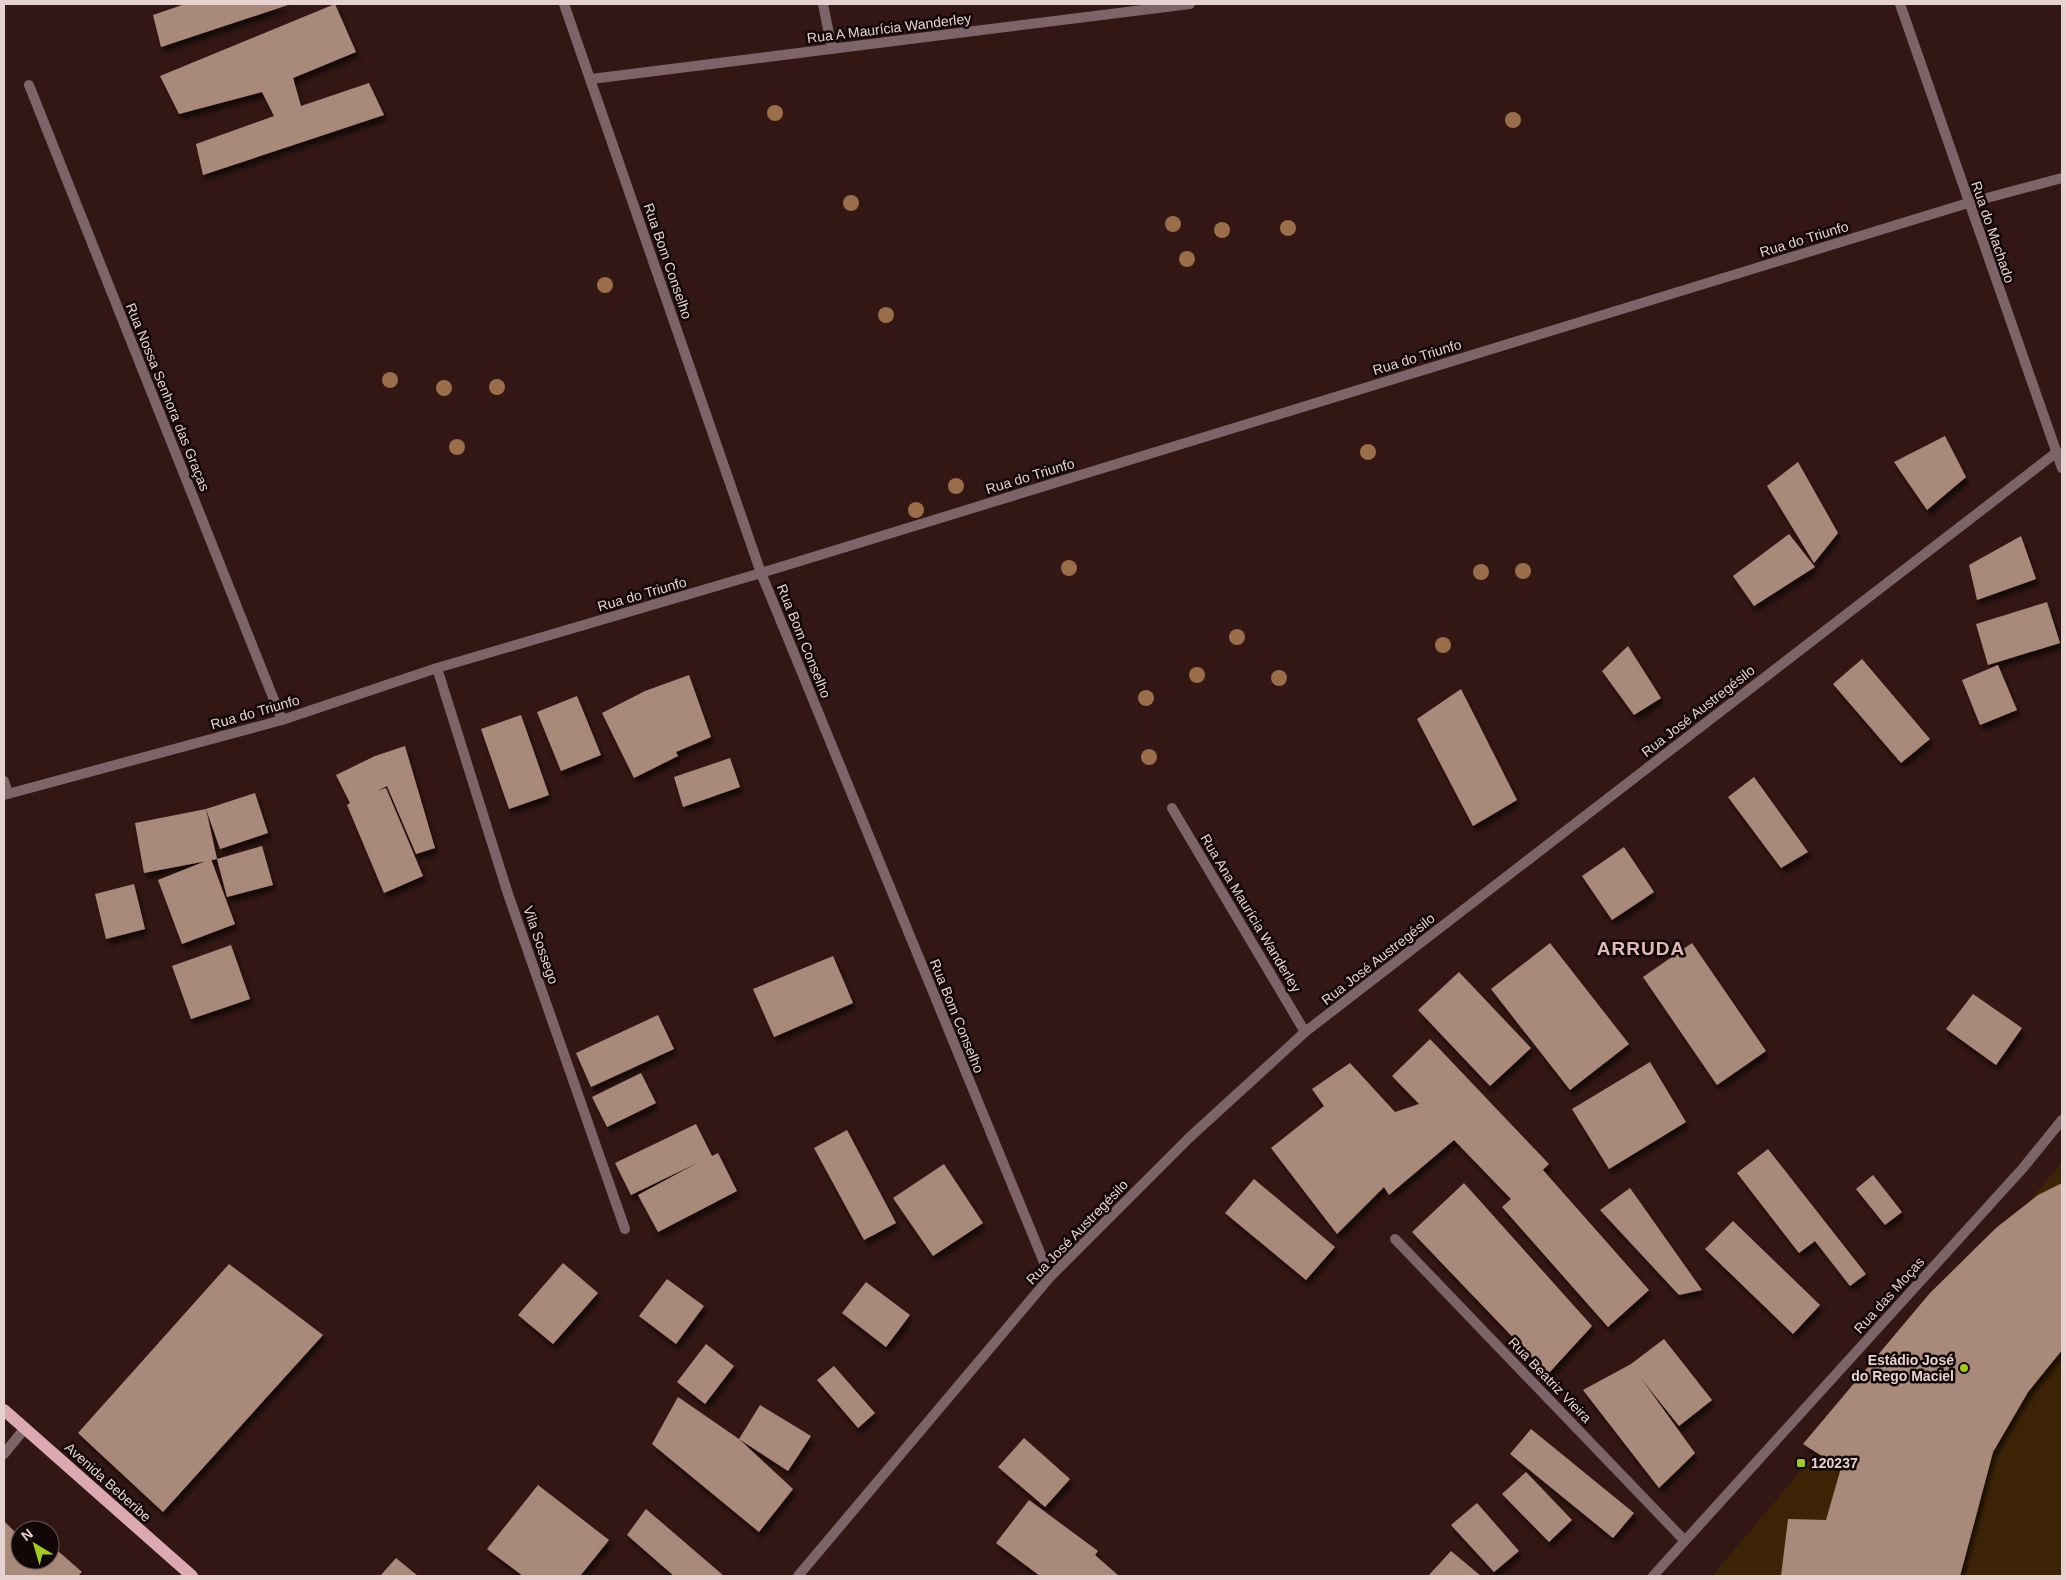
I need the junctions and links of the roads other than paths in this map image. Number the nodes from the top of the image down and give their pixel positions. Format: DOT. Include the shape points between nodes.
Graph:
graph roads {
  1 [pos="564,4"];
  2 [pos="823,4"];
  3 [pos="1190,4"];
  4 [pos="1900,4"];
  5 [pos="832,49"];
  6 [pos="591,79"];
  7 [pos="29,85"];
  8 [pos="2062,178"];
  9 [pos="1968,203"];
  10 [pos="2057,452"];
  11 [pos="2062,468"];
  12 [pos="761,573"];
  13 [pos="437,668"];
  14 [pos="282,720"];
  15 [pos="4,781"];
  16 [pos="6,794"];
  17 [pos="1172,808"];
  18 [pos="1305,1032"];
  19 [pos="2062,1120"];
  20 [pos="626,1229"];
  21 [pos="1395,1240"];
  22 [pos="1050,1277"];
  23 [pos="4,1410"];
  24 [pos="25,1428"];
  25 [pos="4,1454"];
  26 [pos="1684,1540"];
  27 [pos="192,1576"];
  28 [pos="798,1576"];
  29 [pos="1653,1576"];
  1 -- 6 [label="street, Rua Bom Conselho"];
  2 -- 5 [label="street"];
  3 -- 5 [label="street, Rua A Maurícia Wanderley"];
  4 -- 9 [label="street, Rua do Machado"];
  5 -- 6 [label="street, Rua A Maurícia Wanderley"];
  6 -- 12 [label="street, Rua Bom Conselho"];
  7 -- 14 [label="street, Rua Nossa Senhora das Graças"];
  8 -- 9 [label="street, Rua do Triunfo"];
  9 -- 10 [label="street, Rua do Machado"];
  9 -- 12 [label="street, Rua do Triunfo"];
  10 -- 11 [label="street, Rua do Machado"];
  10 -- 18 [label="street, Rua José Austregésilo"];
  12 -- 13 [label="street, Rua do Triunfo"];
  12 -- 22 [label="street, Rua Bom Conselho"];
  13 -- 14 [label="street, Rua do Triunfo"];
  13 -- 20 [label="street, Vila Sossego" via="508,894"];
  14 -- 16 [label="street, Rua do Triunfo"];
  15 -- 16 [label="street"];
  17 -- 18 [label="street, Rua Ana Maurícia Wanderley"];
  18 -- 22 [label="street, Rua José Austregésilo" via="1190,1138"];
  19 -- 26 [label="street, Rua das Moças" via="2016,1175"];
  21 -- 26 [label="street, Rua Beatriz Vieira"];
  22 -- 28 [label="street, Rua José Austregésilo"];
  23 -- 24 [label="main road, Avenida Beberibe"];
  24 -- 25 [label="street"];
  24 -- 27 [label="main road, Avenida Beberibe"];
  26 -- 29 [label="street, Rua das Moças"];
}
